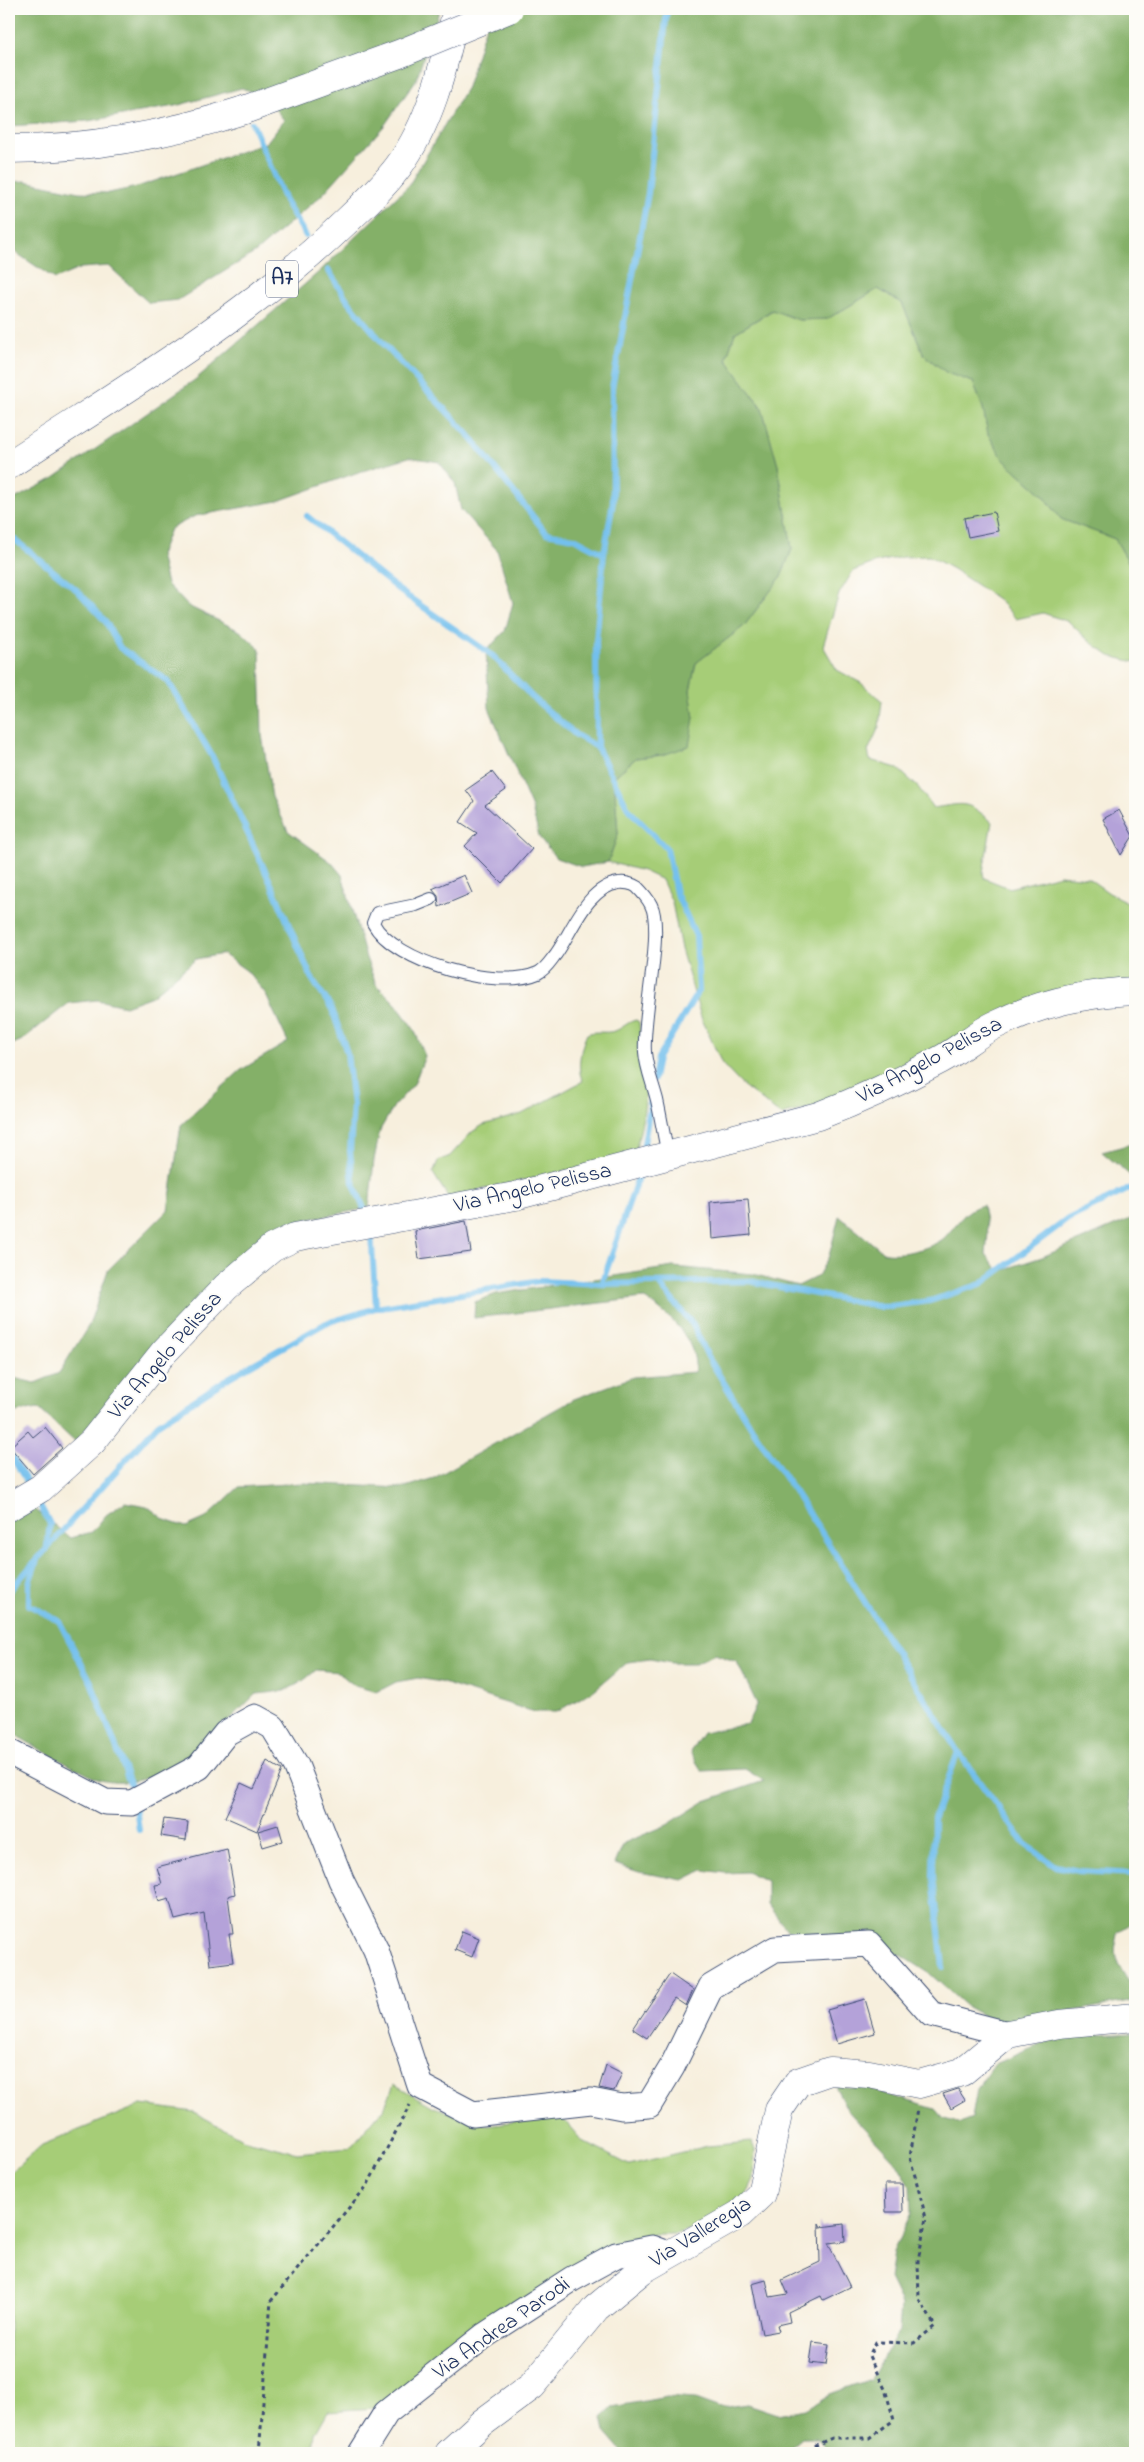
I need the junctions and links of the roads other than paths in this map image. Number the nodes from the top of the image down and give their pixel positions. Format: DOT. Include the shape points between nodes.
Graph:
graph roads {
  1 [pos="457,9"];
  2 [pos="509,9"];
  3 [pos="9,149"];
  4 [pos="9,465"];
  5 [pos="431,899"];
  6 [pos="1135,991"];
  7 [pos="668,1156"];
  8 [pos="9,1507"];
  9 [pos="9,1752"];
  10 [pos="1135,2017"];
  11 [pos="1008,2034"];
  12 [pos="668,2254"];
  13 [pos="361,2453"];
  14 [pos="449,2453"];
  1 -- 4 [label="main road, A7" via="442,73 428,112 398,167 354,214 252,304"];
  2 -- 3 [label="main road, bridge" via="399,54 244,110 164,133 52,149"];
  5 -- 7 [label="lane" via="377,913 373,922 383,937 408,953 446,969 482,977 516,978 540,972 550,963 598,890 623,882 636,886 652,905 655,935 644,1034 645,1054"];
  6 -- 7 [label="main road, Via Angelo Pelissa" via="1081,995 1018,1015 993,1026 941,1060 850,1104 818,1116"];
  7 -- 8 [label="main road, Via Angelo Pelissa" via="515,1196 295,1237 272,1248 226,1287 164,1352 92,1442 41,1488"];
  9 -- 11 [label="street" via="105,1802 132,1803 199,1767 226,1733 255,1717 273,1727 296,1765 341,1880 376,1950 420,2086 473,2114 591,2101 622,2107 649,2105 672,2067 711,1987 776,1949 869,1944 931,2014"];
  10 -- 11 [label="main road, Via Valleregia" via="1060,2024"];
  11 -- 12 [label="main road, Via Valleregia" via="962,2072 919,2084 869,2074 830,2071 798,2082 779,2110 761,2194 740,2214"];
  12 -- 13 [label="street, Via Andrea Parodi" via="652,2248 616,2255 572,2279 484,2336 386,2414"];
  12 -- 14 [label="main road, Via Valleregia" via="642,2270 596,2308 532,2386 482,2423"];
}
